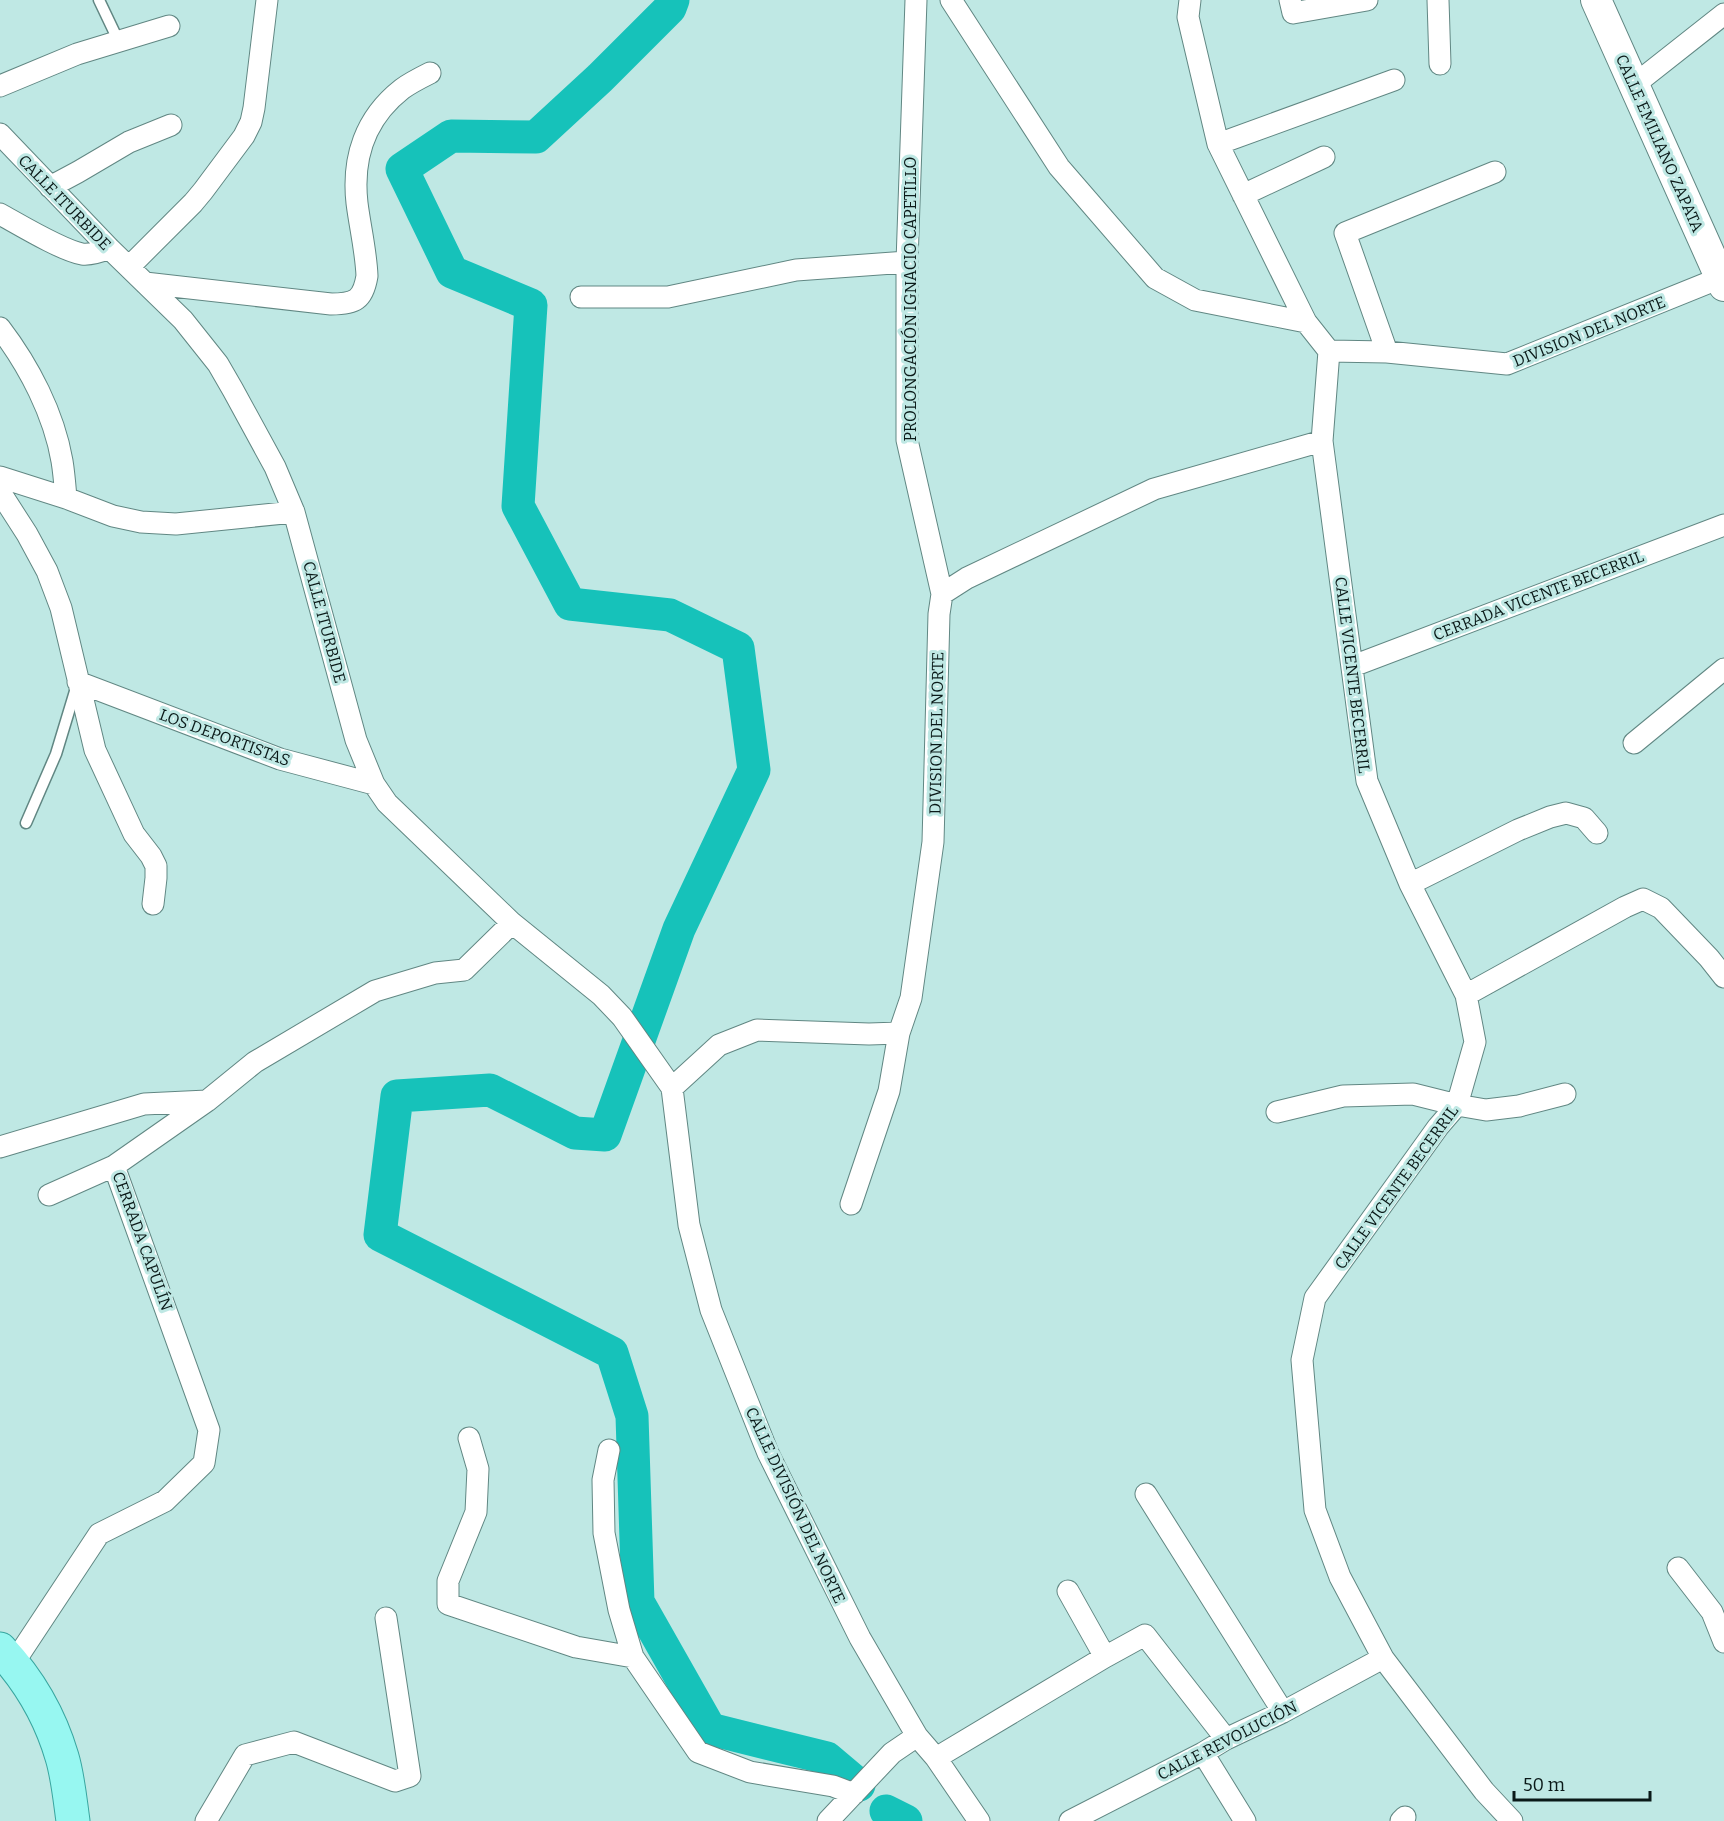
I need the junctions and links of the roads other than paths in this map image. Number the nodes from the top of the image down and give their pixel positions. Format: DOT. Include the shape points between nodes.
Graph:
graph roads {
  1 [pos="99,0"];
  2 [pos="267,0"];
  3 [pos="916,0"];
  4 [pos="951,0"];
  5 [pos="1190,0"];
  6 [pos="1290,0"];
  7 [pos="1367,0"];
  8 [pos="1438,0"];
  9 [pos="1596,0"];
  10 [pos="1724,14"];
  11 [pos="169,26"];
  12 [pos="119,42"];
  13 [pos="1440,64"];
  14 [pos="430,73"];
  15 [pos="1394,80"];
  16 [pos="1634,85"];
  17 [pos="0,86"];
  18 [pos="171,125"];
  19 [pos="0,134"];
  20 [pos="1218,144"];
  21 [pos="1324,157"];
  22 [pos="1495,172"];
  23 [pos="50,187"];
  24 [pos="1244,195"];
  25 [pos="0,214"];
  26 [pos="109,248"];
  27 [pos="907,262"];
  28 [pos="129,267"];
  29 [pos="1722,282"];
  30 [pos="145,283"];
  31 [pos="581,297"];
  32 [pos="1306,322"];
  33 [pos="0,328"];
  34 [pos="1329,351"];
  35 [pos="1387,352"];
  36 [pos="1322,441"];
  37 [pos="0,477"];
  38 [pos="0,492"];
  39 [pos="66,498"];
  40 [pos="294,512"];
  41 [pos="1724,525"];
  42 [pos="942,594"];
  43 [pos="1353,666"];
  44 [pos="1724,669"];
  45 [pos="78,682"];
  46 [pos="1634,743"];
  47 [pos="374,784"];
  48 [pos="26,823"];
  49 [pos="1597,833"];
  50 [pos="1410,884"];
  51 [pos="153,904"];
  52 [pos="513,922"];
  53 [pos="1724,977"];
  54 [pos="1466,995"];
  55 [pos="899,1033"];
  56 [pos="668,1083"];
  57 [pos="1564,1094"];
  58 [pos="207,1101"];
  59 [pos="1457,1105"];
  60 [pos="1277,1112"];
  61 [pos="0,1147"];
  62 [pos="114,1166"];
  63 [pos="50,1195"];
  64 [pos="851,1204"];
  65 [pos="469,1438"];
  66 [pos="609,1450"];
  67 [pos="1146,1494"];
  68 [pos="1678,1568"];
  69 [pos="1068,1591"];
  70 [pos="386,1618"];
  71 [pos="1724,1642"];
  72 [pos="7,1656"];
  73 [pos="633,1657"];
  74 [pos="1105,1657"];
  75 [pos="1383,1658"];
  76 [pos="1283,1712"];
  77 [pos="917,1736"];
  78 [pos="1226,1739"];
  79 [pos="1203,1753"];
  80 [pos="936,1758"];
  81 [pos="854,1794"];
  82 [pos="73,1821"];
  83 [pos="206,1821"];
  84 [pos="828,1821"];
  85 [pos="979,1821"];
  86 [pos="1070,1821"];
  87 [pos="1245,1821"];
  88 [pos="1512,1821"];
  1 -- 12 [label="lane"];
  2 -- 28 [label="street" via="254,108 244,136 193,203"];
  3 -- 27 [label="street, PROLONGACIÓN IGNACIO CAPETILLO"];
  4 -- 32 [label="street" via="1059,167 1155,278 1196,300"];
  5 -- 20 [label="street" via="1188,17"];
  6 -- 7 [label="street" via="1293,14"];
  8 -- 13 [label="street"];
  9 -- 16 [label="main road, CALLE EMILIANO ZAPATA"];
  10 -- 16 [label="street"];
  11 -- 12 [label="street"];
  12 -- 17 [label="street" via="77,54"];
  14 -- 30 [label="street" via="385,104 358,152 355,178 367,276 365,290 356,300 331,304"];
  15 -- 20 [label="street"];
  16 -- 29 [label="main road, CALLE EMILIANO ZAPATA"];
  18 -- 23 [label="street" via="129,142"];
  19 -- 23 [label="street, CALLE ITURBIDE"];
  20 -- 24 [label="street"];
  21 -- 24 [label="street"];
  22 -- 35 [label="street" via="1345,233"];
  23 -- 26 [label="street, CALLE ITURBIDE"];
  24 -- 32 [label="street"];
  25 -- 26 [label="street" via="82,254 96,254"];
  26 -- 28 [label="street, CALLE ITURBIDE"];
  27 -- 31 [label="street" via="796,270 668,297"];
  27 -- 42 [label="street, PROLONGACIÓN IGNACIO CAPETILLO" via="907,440"];
  28 -- 30 [label="street, CALLE ITURBIDE"];
  29 -- 35 [label="street, DIVISION DEL NORTE" via="1507,364"];
  30 -- 40 [label="street, CALLE ITURBIDE" via="183,320 218,364 276,467"];
  32 -- 34 [label="street"];
  33 -- 39 [label="street" via="35,382 51,420 62,460"];
  34 -- 35 [label="street, DIVISION DEL NORTE"];
  34 -- 36 [label="street"];
  36 -- 42 [label="street" via="1154,489 967,578"];
  36 -- 43 [label="street, CALLE VICENTE BECERRIL"];
  37 -- 39 [label="street"];
  38 -- 45 [label="street" via="47,571 61,608"];
  39 -- 40 [label="street" via="141,522 176,524"];
  40 -- 47 [label="street, CALLE ITURBIDE" via="356,740"];
  41 -- 43 [label="street, CERRADA VICENTE BECERRIL"];
  42 -- 55 [label="street, DIVISION DEL NORTE" via="933,842 911,998"];
  43 -- 50 [label="street, CALLE VICENTE BECERRIL" via="1367,781"];
  44 -- 46 [label="street"];
  45 -- 47 [label="street, LOS DEPORTISTAS" via="280,759"];
  45 -- 48 [label="lane" via="56,754"];
  45 -- 51 [label="street" via="95,750 126,819 156,866"];
  47 -- 52 [label="street, CALLE ITURBIDE" via="387,803"];
  49 -- 50 [label="street" via="1584,818 1566,813 1550,817"];
  50 -- 54 [label="street, CALLE VICENTE BECERRIL"];
  52 -- 56 [label="street, CALLE ITURBIDE" via="601,995 622,1017"];
  52 -- 58 [label="street, CERRADA CAPULÍN" via="464,970 435,974 375,992 255,1062"];
  53 -- 54 [label="street" via="1661,908 1643,899"];
  54 -- 59 [label="street, CALLE VICENTE BECERRIL" via="1475,1042"];
  55 -- 56 [label="street" via="757,1030 719,1045"];
  55 -- 64 [label="street, DIVISION DEL NORTE" via="888,1092"];
  56 -- 77 [label="street, CALLE DIVISIÓN DEL NORTE" via="689,1225 711,1310 768,1453 860,1638"];
  57 -- 59 [label="street" via="1486,1110"];
  58 -- 61 [label="street" via="144,1104"];
  58 -- 62 [label="street, CERRADA CAPULÍN"];
  59 -- 60 [label="street" via="1413,1094 1343,1096"];
  59 -- 75 [label="street, CALLE VICENTE BECERRIL" via="1315,1298 1302,1360 1315,1510 1340,1577"];
  62 -- 63 [label="street"];
  62 -- 72 [label="street, CERRADA CAPULÍN" via="209,1430 204,1463 165,1501 99,1534"];
  65 -- 73 [label="street" via="478,1468 476,1512 448,1581 448,1604 576,1647"];
  66 -- 73 [label="street" via="603,1480 604,1533"];
  67 -- 76 [label="street"];
  68 -- 71 [label="street" via="1712,1612"];
  69 -- 74 [label="street"];
  70 -- 83 [label="street" via="410,1776 395,1781 294,1742 245,1755"];
  72 -- 82 [label="main road" via="31,1687 55,1735"];
  73 -- 81 [label="street" via="698,1752 750,1772 833,1786"];
  74 -- 78 [label="street" via="1145,1635"];
  74 -- 80 [label="street"];
  75 -- 76 [label="street, CALLE REVOLUCIÓN"];
  75 -- 88 [label="street, CALLE VICENTE BECERRIL" via="1484,1791"];
  76 -- 78 [label="street, CALLE REVOLUCIÓN"];
  77 -- 80 [label="street, CALLE DIVISIÓN DEL NORTE"];
  77 -- 81 [label="street" via="892,1753"];
  78 -- 79 [label="street, CALLE REVOLUCIÓN"];
  79 -- 86 [label="street, CALLE REVOLUCIÓN"];
  79 -- 87 [label="street"];
  80 -- 85 [label="street, CALLE DIVISIÓN DEL NORTE"];
  81 -- 84 [label="street"];
}
